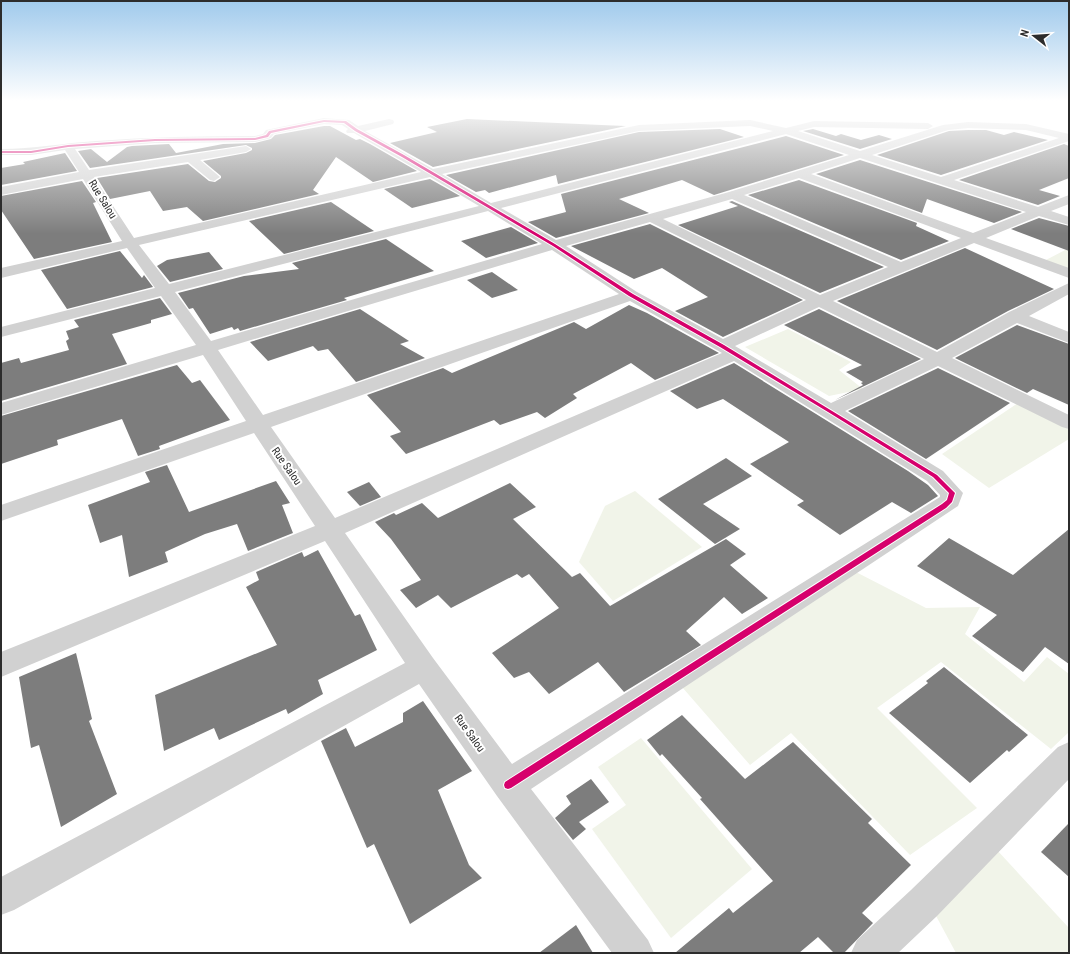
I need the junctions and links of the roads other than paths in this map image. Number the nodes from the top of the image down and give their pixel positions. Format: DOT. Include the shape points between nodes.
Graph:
graph roads {
  1 [pos="89,145"];
  2 [pos="269,145"];
  3 [pos="383,145"];
  4 [pos="563,145"];
  5 [pos="732,145"];
  6 [pos="829,145"];
  7 [pos="892,145"];
  8 [pos="1049,145"];
  9 [pos="68,146"];
  10 [pos="1,152"];
  11 [pos="31,152"];
  12 [pos="860,154"];
  13 [pos="1,157"];
  14 [pos="192,159"];
  15 [pos="431,173"];
  16 [pos="88,174"];
  17 [pos="799,174"];
  18 [pos="214,177"];
  19 [pos="943,180"];
  20 [pos="1,191"];
  21 [pos="734,195"];
  22 [pos="1069,199"];
  23 [pos="488,206"];
  24 [pos="1040,212"];
  25 [pos="651,218"];
  26 [pos="1069,221"];
  27 [pos="973,238"];
  28 [pos="131,244"];
  29 [pos="554,245"];
  30 [pos="902,268"];
  31 [pos="1,273"];
  32 [pos="1069,273"];
  33 [pos="1069,288"];
  34 [pos="165,290"];
  35 [pos="631,296"];
  36 [pos="818,301"];
  37 [pos="1015,316"];
  38 [pos="1,332"];
  39 [pos="1069,338"];
  40 [pos="208,348"];
  41 [pos="729,350"];
  42 [pos="937,359"];
  43 [pos="1,409"];
  44 [pos="830,411"];
  45 [pos="1069,423"];
  46 [pos="258,425"];
  47 [pos="1,512"];
  48 [pos="332,529"];
  49 [pos="1,666"];
  50 [pos="423,668"];
  51 [pos="1069,757"];
  52 [pos="508,785"];
  53 [pos="1,897"];
  54 [pos="635,953"];
  55 [pos="870,953"];
  1 -- 9 [label="street"];
  2 -- 14 [label="street"];
  3 -- 15 [label="street"];
  4 -- 15 [label="street"];
  5 -- 23 [label="street"];
  6 -- 12 [label="street"];
  7 -- 12 [label="street"];
  8 -- 19 [label="street"];
  9 -- 11 [label="street"];
  9 -- 16 [label="street, Rue Salou"];
  10 -- 11 [label="street"];
  11 -- 13 [label="street"];
  12 -- 17 [label="street"];
  12 -- 19 [label="street"];
  14 -- 16 [label="street"];
  14 -- 18 [label="street"];
  15 -- 23 [label="street"];
  15 -- 28 [label="street"];
  16 -- 20 [label="street"];
  16 -- 28 [label="street, Rue Salou"];
  17 -- 21 [label="street"];
  17 -- 27 [label="street"];
  19 -- 24 [label="street"];
  21 -- 25 [label="street"];
  21 -- 30 [label="street"];
  22 -- 24 [label="street"];
  23 -- 29 [label="street"];
  23 -- 34 [label="street"];
  24 -- 26 [label="street"];
  24 -- 27 [label="street"];
  25 -- 29 [label="street"];
  25 -- 36 [label="street"];
  27 -- 30 [label="street"];
  27 -- 32 [label="street"];
  28 -- 31 [label="street"];
  28 -- 34 [label="street, Rue Salou"];
  29 -- 35 [label="street"];
  29 -- 40 [label="street"];
  30 -- 36 [label="street"];
  33 -- 37 [label="street"];
  34 -- 38 [label="street"];
  34 -- 40 [label="street, Rue Salou"];
  35 -- 41 [label="street"];
  35 -- 46 [label="street"];
  36 -- 41 [label="street"];
  36 -- 42 [label="street"];
  37 -- 39 [label="street"];
  37 -- 42 [label="street"];
  40 -- 43 [label="street"];
  40 -- 46 [label="street, Rue Salou"];
  41 -- 44 [label="street"];
  41 -- 48 [label="street"];
  42 -- 44 [label="street"];
  42 -- 45 [label="street"];
  44 -- 52 [label="street" via="935,476 952,493 950,501"];
  46 -- 47 [label="street"];
  46 -- 48 [label="street, Rue Salou"];
  48 -- 49 [label="street"];
  48 -- 50 [label="street, Rue Salou"];
  50 -- 52 [label="street, Rue Salou"];
  50 -- 53 [label="street"];
  51 -- 55 [label="street" via="924,903"];
  52 -- 54 [label="street, Rue Salou"];
}
